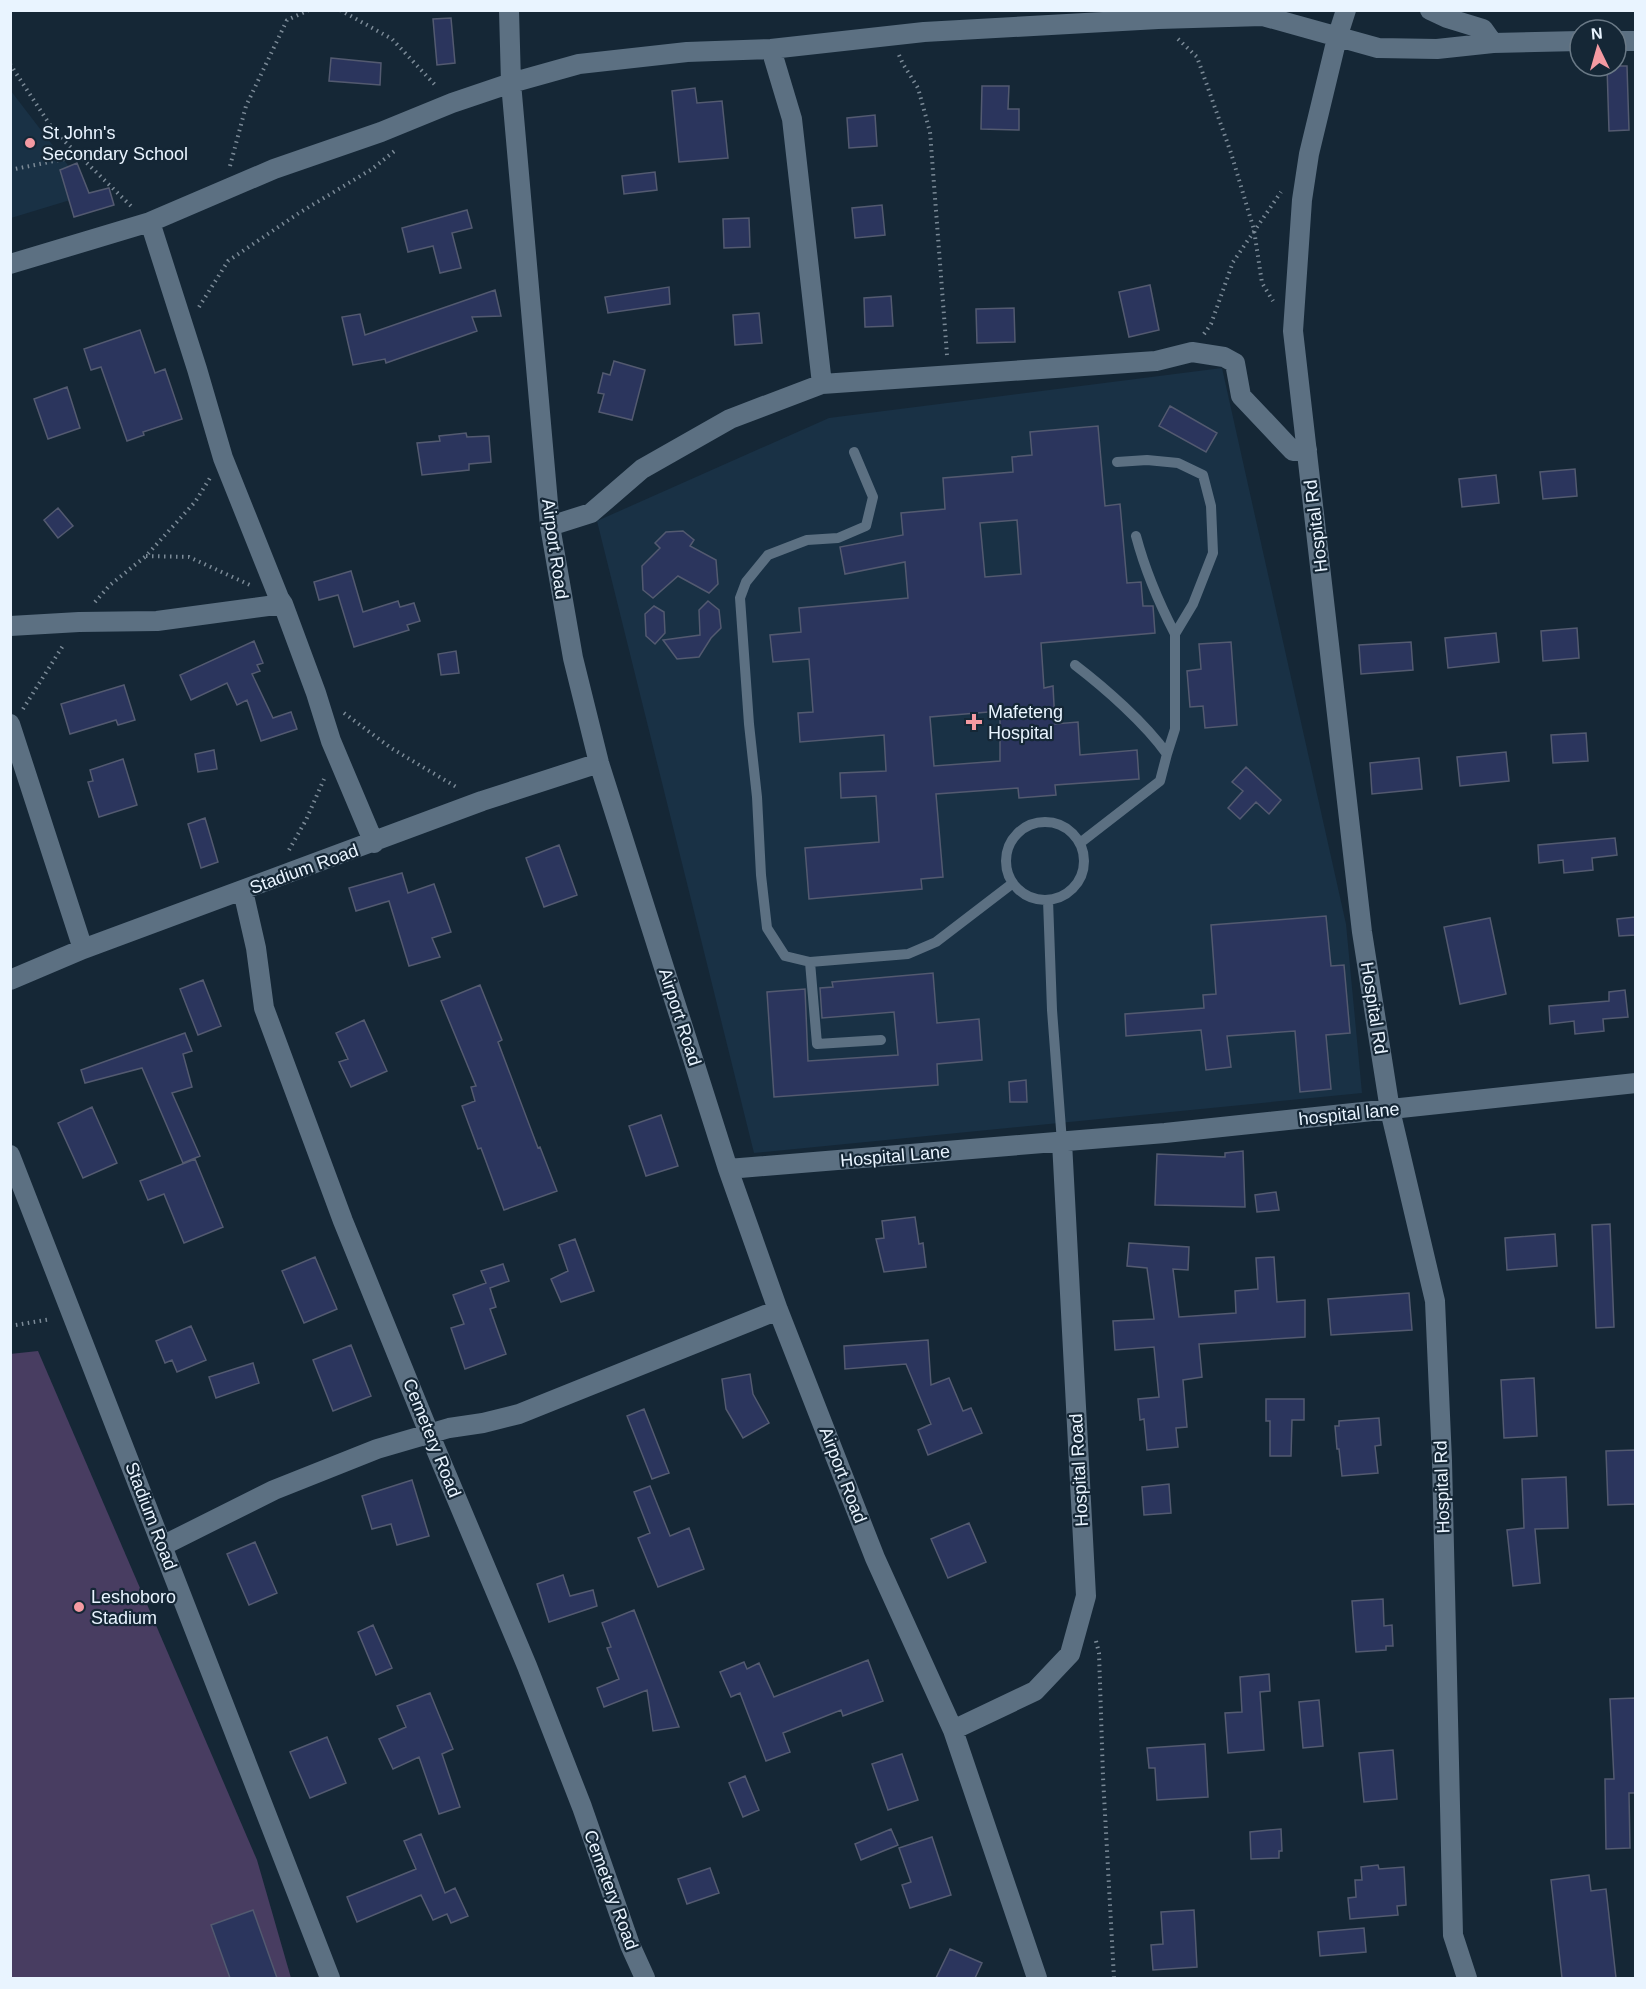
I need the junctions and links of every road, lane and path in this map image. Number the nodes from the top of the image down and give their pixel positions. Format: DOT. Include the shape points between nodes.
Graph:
graph roads {
  1 [pos="309,10"];
  2 [pos="340,10"];
  3 [pos="509,10"];
  4 [pos="1346,10"];
  5 [pos="1430,10"];
  6 [pos="1158,20"];
  7 [pos="892,35"];
  8 [pos="1337,38"];
  9 [pos="1568,41"];
  10 [pos="1493,43"];
  11 [pos="771,49"];
  12 [pos="10,64"];
  13 [pos="511,83"];
  14 [pos="452,103"];
  15 [pos="399,147"];
  16 [pos="79,156"];
  17 [pos="10,170"];
  18 [pos="1287,184"];
  19 [pos="223,190"];
  20 [pos="150,222"];
  21 [pos="1254,230"];
  22 [pos="10,264"];
  23 [pos="1274,302"];
  24 [pos="183,331"];
  25 [pos="1192,352"];
  26 [pos="951,376"];
  27 [pos="822,384"];
  28 [pos="1307,450"];
  29 [pos="854,452"];
  30 [pos="223,458"];
  31 [pos="1117,462"];
  32 [pos="550,526"];
  33 [pos="1136,536"];
  34 [pos="146,556"];
  35 [pos="281,602"];
  36 [pos="79,622"];
  37 [pos="10,626"];
  38 [pos="1175,634"];
  39 [pos="1075,665"];
  40 [pos="316,693"];
  41 [pos="15,720"];
  42 [pos="1167,754"];
  43 [pos="599,763"];
  44 [pos="325,777"];
  45 [pos="482,801"];
  46 [pos="374,843"];
  47 [pos="1080,843"];
  48 [pos="286,875"];
  49 [pos="1013,883"];
  50 [pos="243,891"];
  51 [pos="1048,900"];
  52 [pos="83,949"];
  53 [pos="810,962"];
  54 [pos="10,980"];
  55 [pos="881,1040"];
  56 [pos="1635,1083"];
  57 [pos="1390,1110"];
  58 [pos="1062,1143"];
  59 [pos="10,1155"];
  60 [pos="728,1169"];
  61 [pos="778,1310"];
  62 [pos="74,1315"];
  63 [pos="10,1326"];
  64 [pos="429,1433"];
  65 [pos="162,1546"];
  66 [pos="1094,1630"];
  67 [pos="953,1730"];
  68 [pos="330,1978"];
  69 [pos="645,1978"];
  70 [pos="1038,1978"];
  71 [pos="1114,1978"];
  72 [pos="1467,1978"];
  1 -- 19 [label="path" via="287,20 251,95"];
  2 -- 14 [label="path" via="392,39"];
  3 -- 13 [label="street, Airport Road"];
  4 -- 8 [label="street, Hospital Rd"];
  5 -- 10 [label="street" via="1483,29"];
  6 -- 7 [label="street"];
  6 -- 8 [label="street" via="1263,16"];
  6 -- 21 [label="path" via="1197,57"];
  7 -- 11 [label="street"];
  7 -- 26 [label="path" via="918,88 930,132"];
  8 -- 10 [label="street" via="1378,48 1437,49"];
  8 -- 28 [label="street, Hospital Rd" via="1310,154 1297,258 1293,331"];
  9 -- 10 [label="street"];
  11 -- 13 [label="street" via="687,52 579,64"];
  11 -- 27 [label="street" via="792,119"];
  12 -- 16 [label="path" via="54,131"];
  13 -- 14 [label="street"];
  13 -- 32 [label="street, Airport Road"];
  14 -- 19 [label="street"];
  15 -- 24 [label="path" via="372,169 228,261"];
  16 -- 17 [label="path"];
  16 -- 20 [label="path"];
  18 -- 21 [label="path"];
  19 -- 20 [label="street"];
  20 -- 22 [label="street"];
  20 -- 24 [label="street"];
  21 -- 23 [label="path" via="1262,283"];
  21 -- 25 [label="path" via="1233,261 1211,324"];
  24 -- 30 [label="street"];
  25 -- 26 [label="street" via="1156,361"];
  25 -- 28 [label="street" via="1224,357 1235,363 1242,396 1293,451"];
  26 -- 27 [label="street"];
  27 -- 32 [label="street" via="730,418 642,469 591,513"];
  28 -- 57 [label="street, Hospital Rd" via="1362,932"];
  29 -- 53 [label="lane" via="873,497 866,526 838,538 807,540 768,555 746,582 740,598 767,928 785,956"];
  30 -- 34 [label="path" via="195,502"];
  30 -- 35 [label="street"];
  31 -- 38 [label="lane" via="1178,463 1203,475 1210,506 1213,553 1193,604"];
  32 -- 43 [label="street, Airport Road" via="573,658"];
  33 -- 38 [label="lane" via="1163,612"];
  34 -- 35 [label="path" via="189,557"];
  34 -- 36 [label="path" via="110,585"];
  35 -- 36 [label="street" via="157,621"];
  35 -- 40 [label="street"];
  36 -- 37 [label="street"];
  36 -- 41 [label="path"];
  38 -- 42 [label="lane" via="1175,729"];
  39 -- 42 [label="lane" via="1143,726"];
  40 -- 45 [label="path" via="391,748"];
  40 -- 46 [label="street" via="331,741"];
  41 -- 52 [label="street"];
  42 -- 47 [label="lane" via="1160,781"];
  43 -- 45 [label="street, Stadium Road"];
  43 -- 60 [label="street, Airport Road"];
  44 -- 48 [label="path" via="284,859"];
  45 -- 46 [label="street, Stadium Road"];
  46 -- 48 [label="street, Stadium Road"];
  47 -- 49 [label="lane" via="1057,824 1027,826 1007,849 1005,864"];
  47 -- 51 [label="lane" via="1084,858 1075,886"];
  48 -- 50 [label="street, Stadium Road"];
  49 -- 51 [label="lane" via="1032,898"];
  49 -- 53 [label="lane" via="936,942 908,954"];
  50 -- 52 [label="street, Stadium Road"];
  50 -- 64 [label="street, Cemetery Road" via="264,1008 343,1221"];
  51 -- 58 [label="lane"];
  52 -- 54 [label="street, Stadium Road"];
  53 -- 55 [label="lane" via="817,1044"];
  56 -- 57 [label="street, hospital lane"];
  57 -- 58 [label="street, hospital lane"];
  57 -- 72 [label="street, Hospital Rd" via="1435,1301 1453,1935"];
  58 -- 60 [label="street, Hospital Lane"];
  58 -- 67 [label="street, Hospital Road" via="1086,1596 1070,1654 1035,1691"];
  59 -- 62 [label="street, Stadium Road"];
  60 -- 61 [label="street, Airport Road"];
  61 -- 64 [label="street" via="519,1414"];
  61 -- 67 [label="street, Airport Road" via="874,1558"];
  62 -- 63 [label="path"];
  62 -- 65 [label="street, Stadium Road"];
  64 -- 65 [label="street" via="274,1490"];
  64 -- 69 [label="street, Cemetery Road" via="527,1666"];
  65 -- 68 [label="street, Stadium Road"];
  66 -- 71 [label="path" via="1099,1653"];
  67 -- 70 [label="street, Airport Road"];
}
